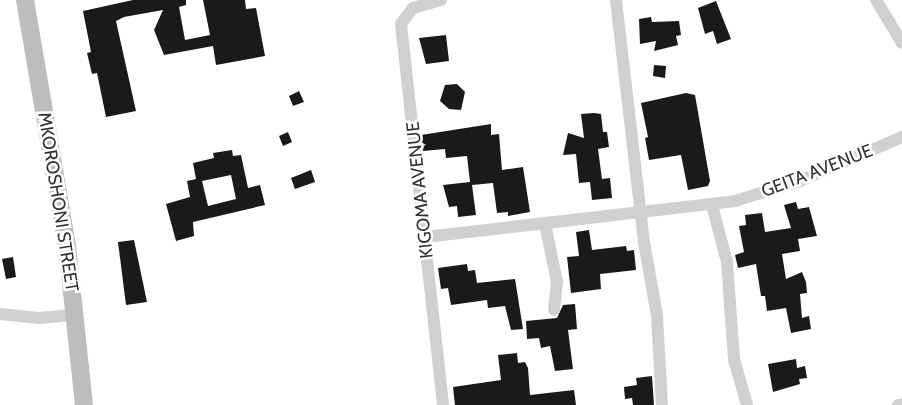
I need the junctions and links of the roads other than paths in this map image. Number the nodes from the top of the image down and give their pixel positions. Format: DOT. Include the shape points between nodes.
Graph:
graph roads {
  1 [pos="26,0"];
  2 [pos="441,0"];
  3 [pos="616,0"];
  4 [pos="876,0"];
  5 [pos="902,43"];
  6 [pos="902,137"];
  7 [pos="712,205"];
  8 [pos="641,211"];
  9 [pos="545,224"];
  10 [pos="425,237"];
  11 [pos="554,310"];
  12 [pos="0,314"];
  13 [pos="76,315"];
  14 [pos="902,404"];
  15 [pos="84,405"];
  16 [pos="443,405"];
  17 [pos="662,405"];
  18 [pos="747,405"];
  19 [pos="898,405"];
  1 -- 13 [label="street, MKOROSHONI STREET"];
  2 -- 10 [label="street, KIGOMA AVENUE" via="413,8 401,24"];
  3 -- 8 [label="street"];
  4 -- 5 [label="street"];
  6 -- 7 [label="street, GEITA AVENUE" via="800,181"];
  7 -- 8 [label="street, GEITA AVENUE"];
  7 -- 18 [label="street" via="725,253 734,359"];
  8 -- 9 [label="street, GEITA AVENUE"];
  8 -- 17 [label="street" via="657,316"];
  9 -- 10 [label="street, GEITA AVENUE"];
  9 -- 11 [label="street" via="557,282"];
  10 -- 16 [label="street, KIGOMA AVENUE"];
  12 -- 13 [label="street" via="39,318"];
  13 -- 15 [label="street, MKOROSHONI STREET"];
  14 -- 19 [label="street"];
}
